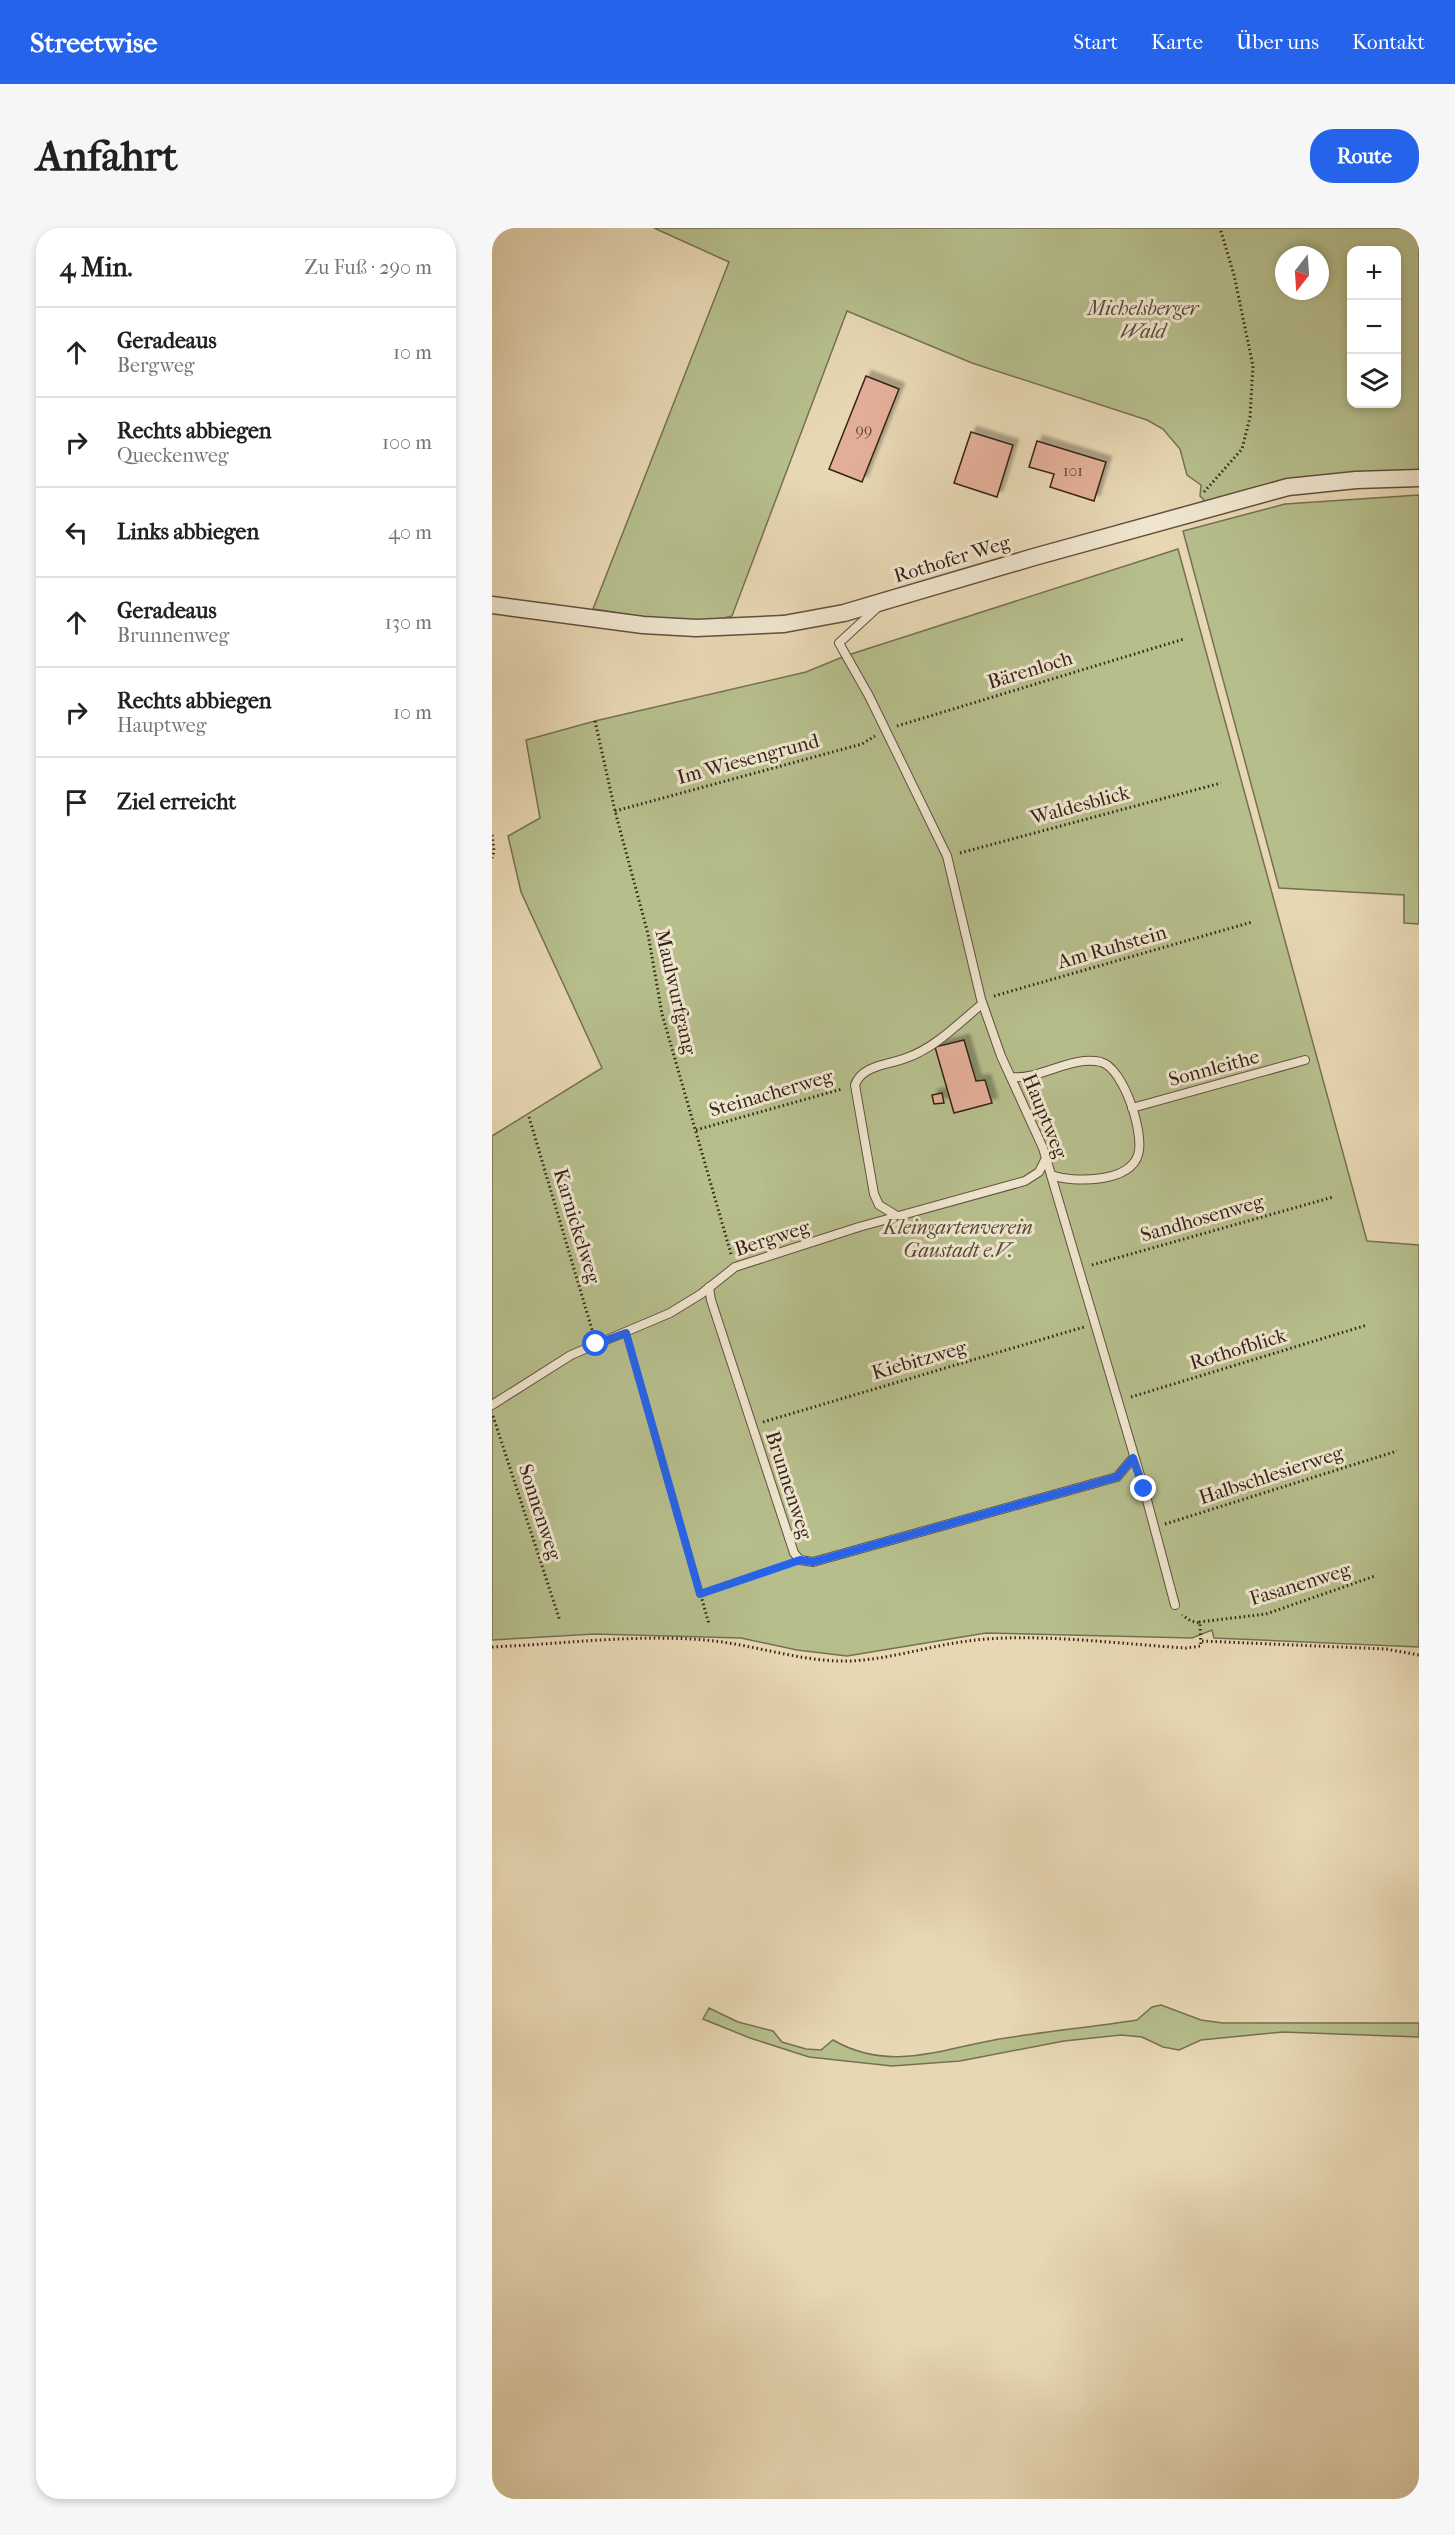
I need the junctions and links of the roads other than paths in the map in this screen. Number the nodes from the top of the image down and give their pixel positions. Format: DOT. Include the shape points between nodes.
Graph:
graph roads {
  1 [pos="1419,478"];
  2 [pos="882,602"];
  3 [pos="492,605"];
  4 [pos="982,1002"];
  5 [pos="1305,1060"];
  6 [pos="1011,1077"];
  7 [pos="1132,1108"];
  8 [pos="1046,1158"];
  9 [pos="1051,1175"];
  10 [pos="897,1216"];
  11 [pos="709,1287"];
  12 [pos="492,1406"];
  13 [pos="1133,1458"];
  14 [pos="1175,1605"];
  1 -- 2 [label="street, Rothofer Weg" via="1288,486"];
  2 -- 3 [label="street, Rothofer Weg" via="784,624 696,628"];
  2 -- 4 [label="lane, Hauptweg" via="839,643 947,856"];
  4 -- 6 [label="lane, Hauptweg"];
  4 -- 10 [label="lane" via="930,1047 858,1076 855,1085 874,1194 879,1204"];
  5 -- 7 [label="lane, Sonnleithe"];
  6 -- 7 [label="lane" via="1030,1077 1078,1063 1101,1062 1116,1073"];
  6 -- 8 [label="lane, Hauptweg"];
  7 -- 9 [label="lane" via="1140,1147 1137,1159 1128,1169 1080,1181"];
  8 -- 9 [label="lane, Hauptweg"];
  8 -- 10 [label="lane, Bergweg" via="1039,1172 1025,1181"];
  9 -- 13 [label="lane, Hauptweg"];
  10 -- 11 [label="lane, Bergweg" via="735,1267"];
  11 -- 12 [label="lane, Bergweg" via="670,1313 545,1369"];
  11 -- 13 [label="lane, Brunnenweg" via="794,1553 800,1560 813,1562 1117,1477"];
  13 -- 14 [label="lane, Hauptweg"];
}
